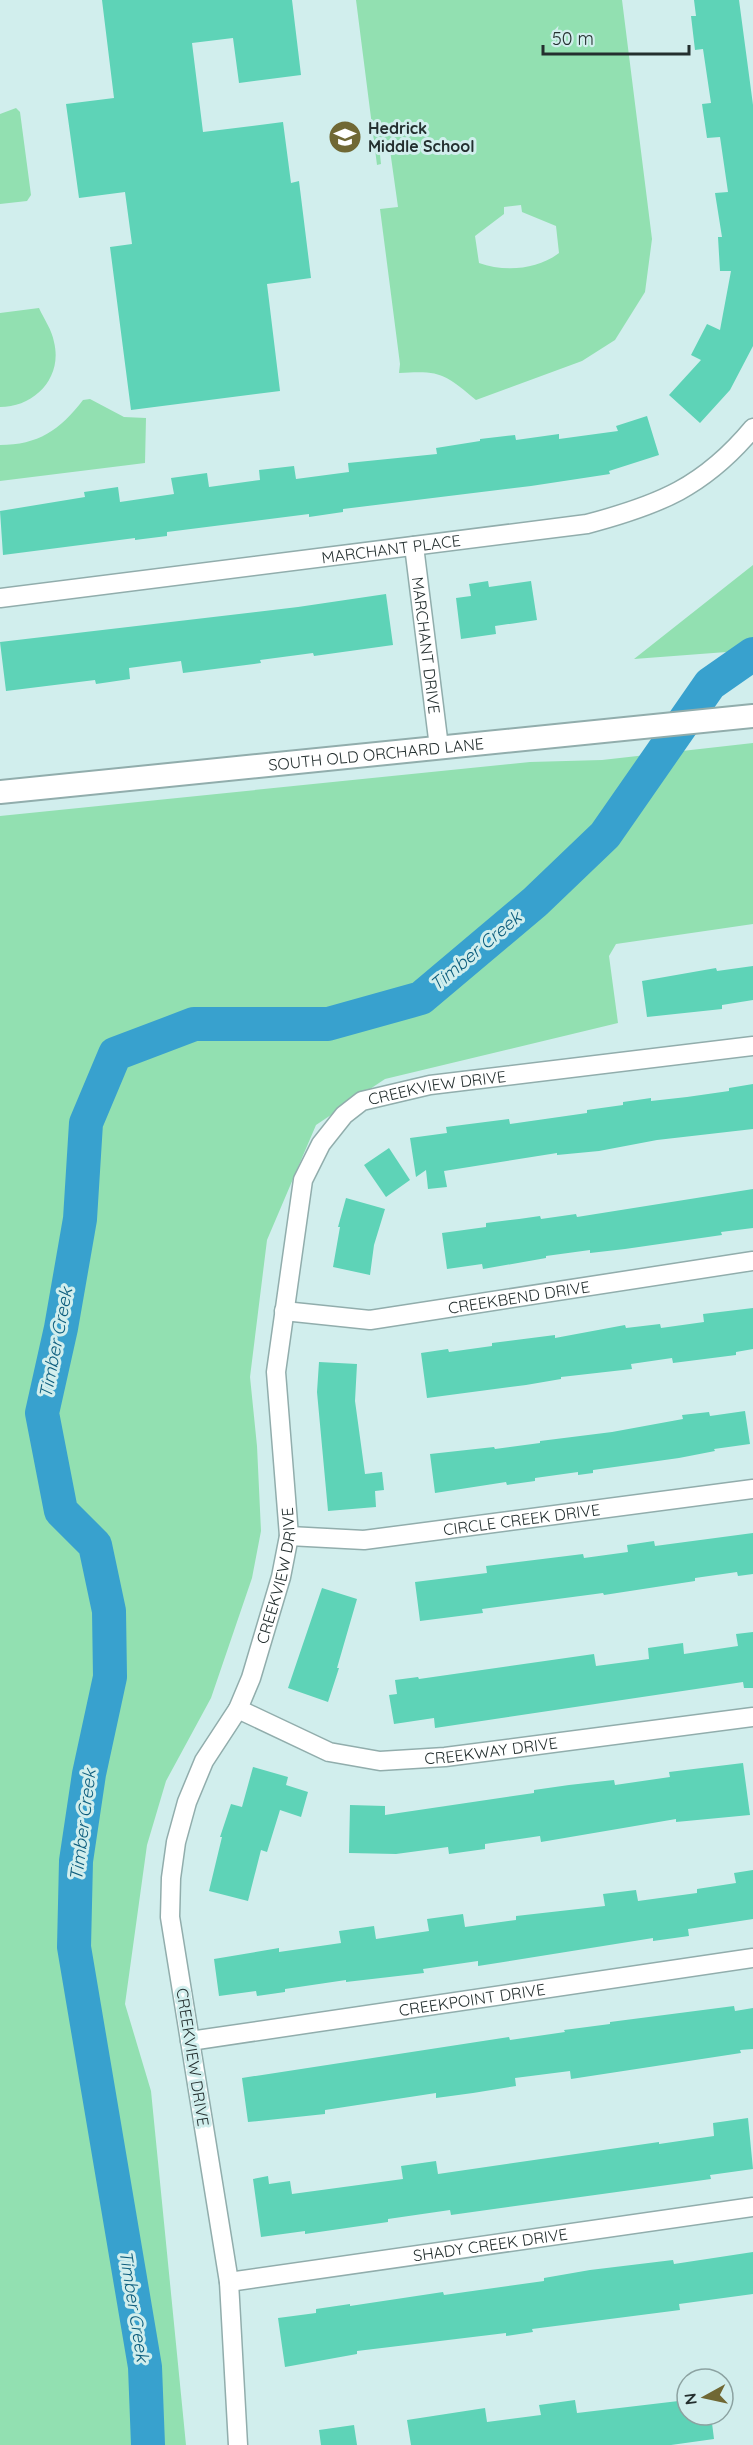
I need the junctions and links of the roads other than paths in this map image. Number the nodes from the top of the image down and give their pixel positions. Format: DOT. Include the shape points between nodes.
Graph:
graph roads {
  1 [pos="753,428"];
  2 [pos="414,546"];
  3 [pos="0,598"];
  4 [pos="753,716"];
  5 [pos="439,747"];
  6 [pos="0,792"];
  7 [pos="753,1046"];
  8 [pos="753,1261"];
  9 [pos="284,1311"];
  10 [pos="753,1489"];
  11 [pos="289,1536"];
  12 [pos="238,1709"];
  13 [pos="753,1718"];
  14 [pos="753,1958"];
  15 [pos="190,2042"];
  16 [pos="753,2207"];
  17 [pos="229,2282"];
  18 [pos="238,2445"];
  1 -- 2 [label="street, MARCHANT PLACE" via="731,455 686,488 639,510 587,524"];
  2 -- 3 [label="street, MARCHANT PLACE"];
  2 -- 5 [label="street, MARCHANT DRIVE"];
  4 -- 5 [label="street, SOUTH OLD ORCHARD LANE"];
  5 -- 6 [label="street, SOUTH OLD ORCHARD LANE"];
  7 -- 9 [label="street, CREEKVIEW DRIVE" via="430,1085 362,1101 344,1115 321,1144 303,1180"];
  8 -- 9 [label="street, CREEKBEND DRIVE" via="370,1320"];
  9 -- 11 [label="street, CREEKVIEW DRIVE" via="276,1372"];
  10 -- 11 [label="street, CIRCLE CREEK DRIVE" via="364,1540"];
  11 -- 12 [label="street, CREEKVIEW DRIVE" via="278,1588"];
  12 -- 13 [label="street, CREEKWAY DRIVE" via="329,1752 380,1761 445,1757"];
  12 -- 15 [label="street, CREEKVIEW DRIVE" via="204,1761 176,1842 170,1917"];
  14 -- 15 [label="street, CREEKPOINT DRIVE"];
  15 -- 17 [label="street, CREEKVIEW DRIVE"];
  16 -- 17 [label="street, SHADY CREEK DRIVE"];
  17 -- 18 [label="street, CREEKVIEW DRIVE"];
}
